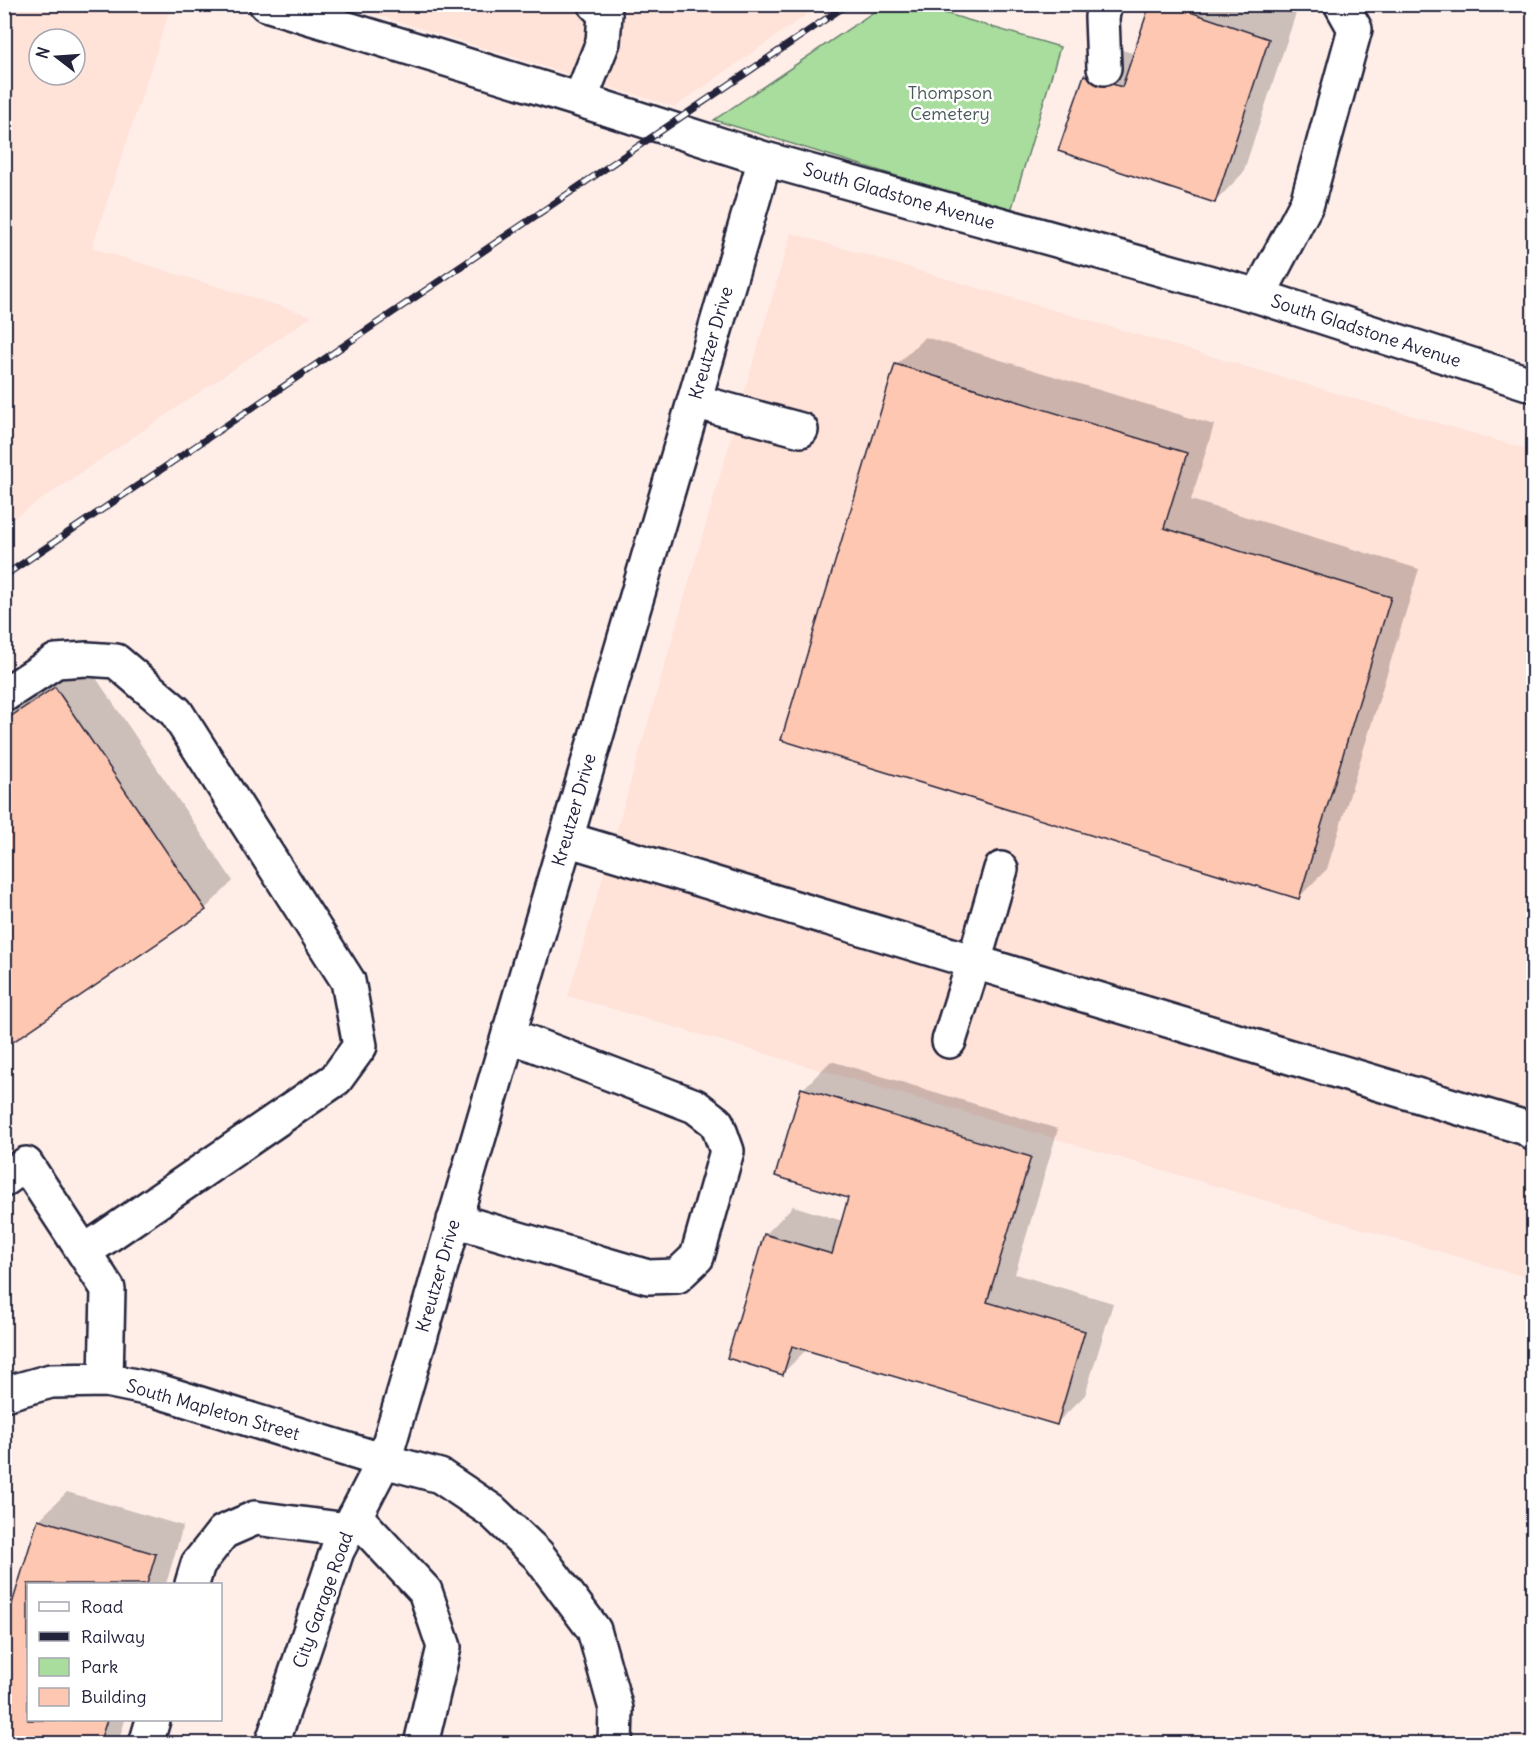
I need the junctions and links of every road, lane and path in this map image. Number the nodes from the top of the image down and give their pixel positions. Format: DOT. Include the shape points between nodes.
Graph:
graph roads {
  1 [pos="266,4"];
  2 [pos="595,4"];
  3 [pos="1105,4"];
  4 [pos="1341,4"];
  5 [pos="1104,68"];
  6 [pos="580,100"];
  7 [pos="765,159"];
  8 [pos="1258,296"];
  9 [pos="1533,385"];
  10 [pos="694,401"];
  11 [pos="801,430"];
  12 [pos="4,695"];
  13 [pos="566,839"];
  14 [pos="1001,869"];
  15 [pos="974,962"];
  16 [pos="509,1035"];
  17 [pos="949,1041"];
  18 [pos="1533,1134"];
  19 [pos="4,1180"];
  20 [pos="454,1220"];
  21 [pos="84,1252"];
  22 [pos="106,1380"];
  23 [pos="4,1394"];
  24 [pos="384,1461"];
  25 [pos="352,1523"];
  26 [pos="192,1583"];
  27 [pos="152,1721"];
  28 [pos="146,1743"];
  29 [pos="272,1743"];
  30 [pos="420,1743"];
  31 [pos="615,1743"];
  1 -- 6 [label="street, South Gladstone Avenue"];
  2 -- 6 [label="street" via="605,14 603,42"];
  3 -- 5 [label="street" via="1101,17"];
  4 -- 8 [label="street" via="1354,29 1307,203"];
  6 -- 7 [label="street, South Gladstone Avenue"];
  7 -- 8 [label="street, South Gladstone Avenue"];
  7 -- 10 [label="street, Kreutzer Drive"];
  8 -- 9 [label="street, South Gladstone Avenue"];
  10 -- 11 [label="street"];
  10 -- 13 [label="street, Kreutzer Drive"];
  12 -- 21 [label="street" via="56,661 116,661 176,712 348,981 360,1046 336,1079"];
  13 -- 15 [label="street"];
  13 -- 16 [label="street, Kreutzer Drive"];
  14 -- 15 [label="street"];
  15 -- 17 [label="street"];
  15 -- 18 [label="street" via="1526,1128"];
  16 -- 20 [label="street, Kreutzer Drive"];
  16 -- 20 [label="street" via="695,1106 717,1123 727,1151 697,1257 676,1276 648,1277"];
  19 -- 21 [label="street" via="26,1164"];
  20 -- 24 [label="street, Kreutzer Drive"];
  21 -- 22 [label="street" via="108,1289"];
  22 -- 23 [label="street, South Mapleton Street" via="51,1381"];
  22 -- 24 [label="street, South Mapleton Street" via="155,1390"];
  24 -- 25 [label="street, City Garage Road"];
  24 -- 31 [label="street, South Mapleton Street" via="440,1476 492,1511 538,1555 594,1630 616,1709"];
  25 -- 26 [label="street" via="255,1518 223,1532 198,1564"];
  25 -- 29 [label="street, City Garage Road" via="337,1551"];
  25 -- 30 [label="street" via="425,1590 444,1647"];
  27 -- 28 [label="street"];
}
